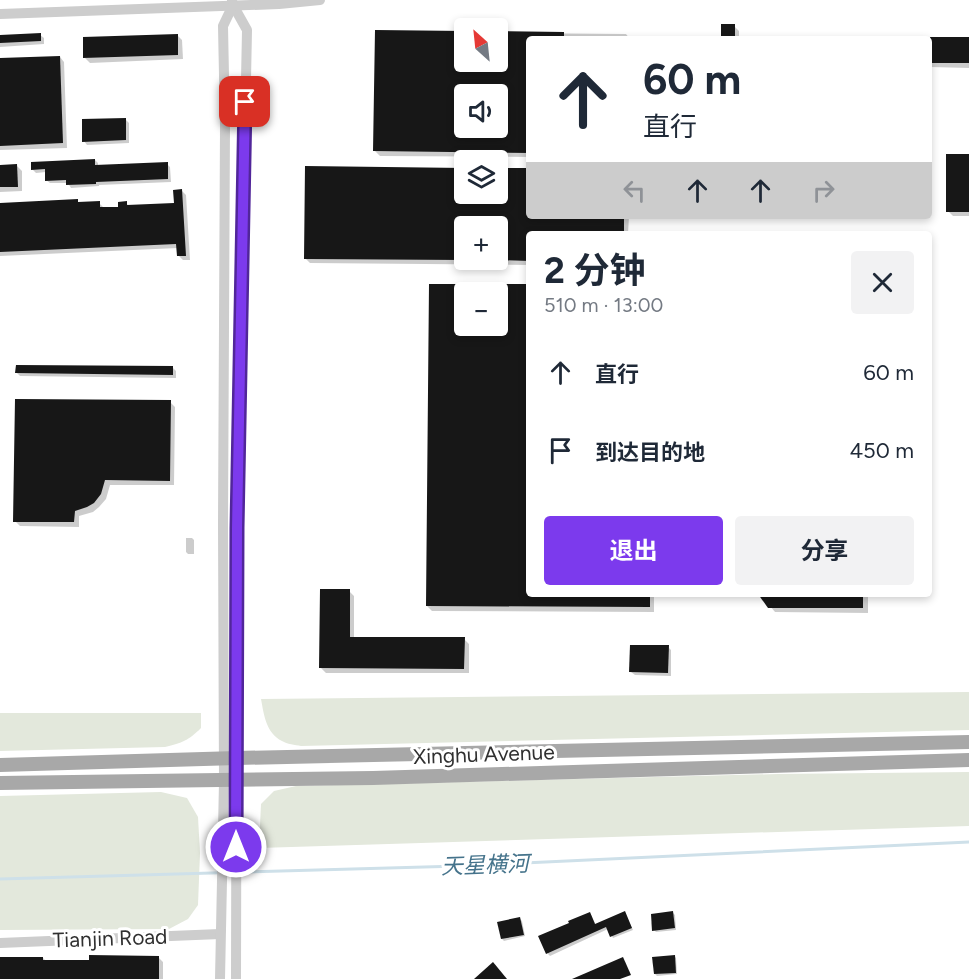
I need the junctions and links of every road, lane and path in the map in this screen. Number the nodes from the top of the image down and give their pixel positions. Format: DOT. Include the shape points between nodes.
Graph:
graph roads {
  1 [pos="320,0"];
  2 [pos="233,3"];
  3 [pos="0,14"];
  4 [pos="969,742"];
  5 [pos="231,758"];
  6 [pos="969,760"];
  7 [pos="0,765"];
  8 [pos="230,781"];
  9 [pos="0,783"];
  10 [pos="220,934"];
  11 [pos="0,943"];
  12 [pos="220,979"];
  13 [pos="236,979"];
  1 -- 2 [label="street"];
  2 -- 3 [label="street"];
  2 -- 5 [label="street" via="223,26 223,524"];
  2 -- 5 [label="street" via="247,30"];
  4 -- 5 [label="main road, Xinghu Avenue"];
  5 -- 7 [label="main road, Xinghu Avenue"];
  5 -- 8 [label="street"];
  6 -- 8 [label="main road, Xinghu Avenue"];
  8 -- 9 [label="main road, Xinghu Avenue"];
  8 -- 10 [label="street" via="222,847"];
  8 -- 13 [label="street" via="236,847"];
  10 -- 11 [label="street, Tianjin Road"];
  10 -- 12 [label="street"];
}
